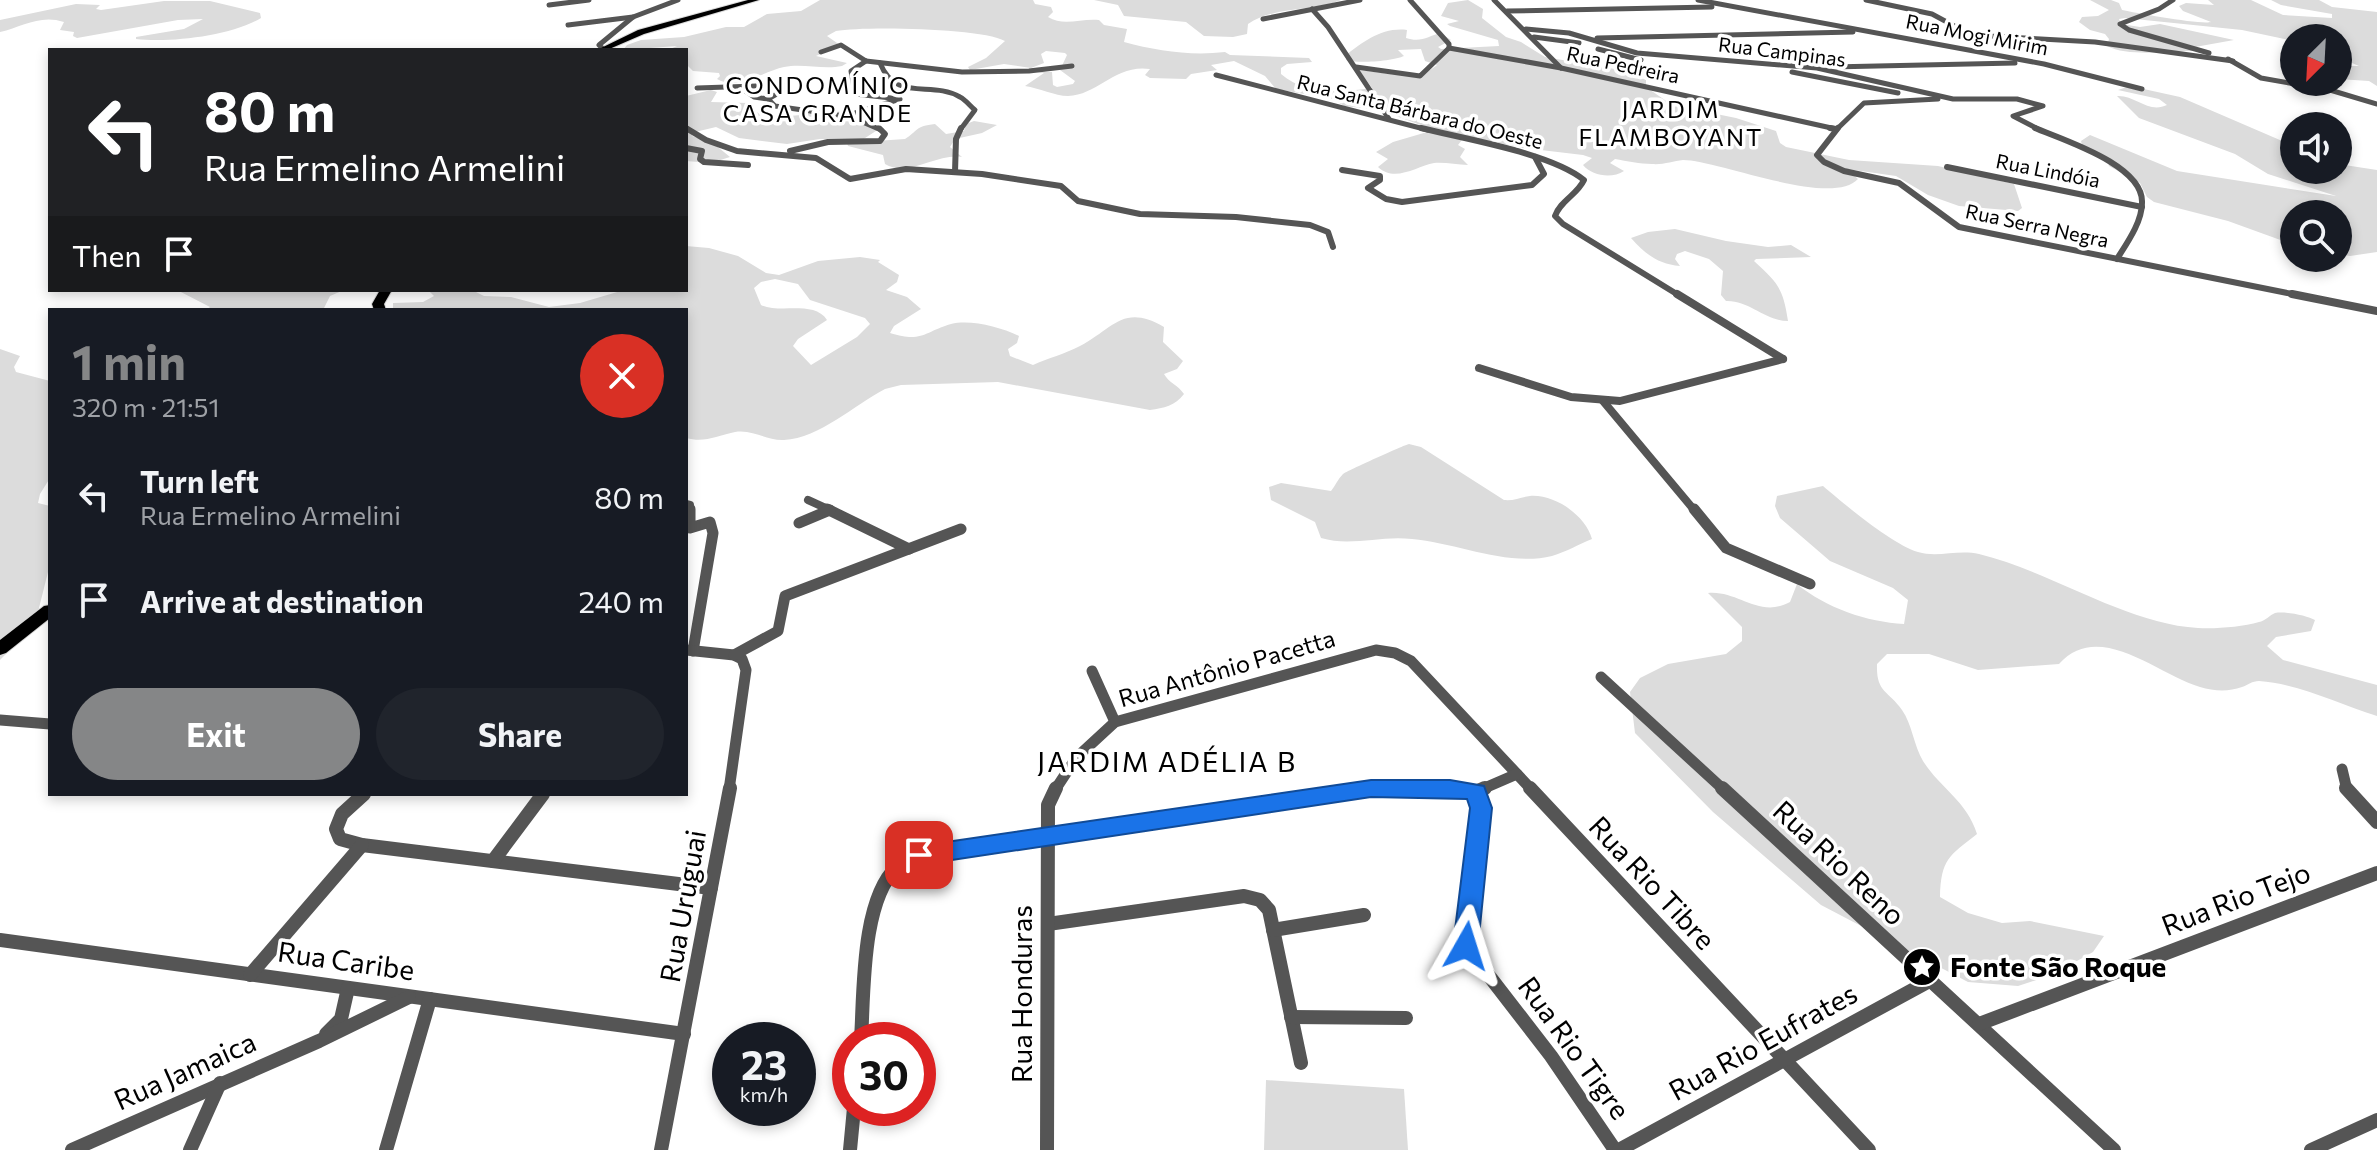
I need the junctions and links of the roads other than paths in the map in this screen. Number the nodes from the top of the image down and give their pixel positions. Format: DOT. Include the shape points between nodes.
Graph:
graph roads {
  1 [pos="589,0"];
  2 [pos="678,0"];
  3 [pos="756,0"];
  4 [pos="1360,0"];
  5 [pos="1410,0"];
  6 [pos="1494,0"];
  7 [pos="1698,0"];
  8 [pos="1866,0"];
  9 [pos="2173,0"];
  10 [pos="1708,1"];
  11 [pos="549,5"];
  12 [pos="1730,5"];
  13 [pos="1312,9"];
  14 [pos="1883,10"];
  15 [pos="1507,11"];
  16 [pos="1936,16"];
  17 [pos="633,17"];
  18 [pos="1263,19"];
  19 [pos="568,25"];
  20 [pos="663,27"];
  21 [pos="1526,29"];
  22 [pos="1867,31"];
  23 [pos="1534,37"];
  24 [pos="1591,40"];
  25 [pos="601,48"];
  26 [pos="605,48"];
  27 [pos="624,48"];
  28 [pos="1449,48"];
  29 [pos="821,52"];
  30 [pos="866,61"];
  31 [pos="2029,61"];
  32 [pos="2233,61"];
  33 [pos="880,63"];
  34 [pos="1072,66"];
  35 [pos="1356,67"];
  36 [pos="1561,68"];
  37 [pos="1817,68"];
  38 [pos="1216,75"];
  39 [pos="739,86"];
  40 [pos="697,88"];
  41 [pos="2142,89"];
  42 [pos="768,99"];
  43 [pos="1953,99"];
  44 [pos="1927,100"];
  45 [pos="2377,104"];
  46 [pos="845,116"];
  47 [pos="1389,119"];
  48 [pos="688,129"];
  49 [pos="1836,129"];
  50 [pos="688,148"];
  51 [pos="781,155"];
  52 [pos="1535,157"];
  53 [pos="748,165"];
  54 [pos="1947,167"];
  55 [pos="1342,170"];
  56 [pos="955,172"];
  57 [pos="2142,207"];
  58 [pos="1333,247"];
  59 [pos="2117,259"];
  60 [pos="2377,311"];
  61 [pos="1479,368"];
  62 [pos="1603,401"];
  63 [pos="808,500"];
  64 [pos="688,504"];
  65 [pos="830,510"];
  66 [pos="799,523"];
  67 [pos="688,527"];
  68 [pos="961,529"];
  69 [pos="909,549"];
  70 [pos="1810,584"];
  71 [pos="48,612"];
  72 [pos="0,649"];
  73 [pos="690,651"];
  74 [pos="1395,653"];
  75 [pos="734,655"];
  76 [pos="1092,671"];
  77 [pos="1601,677"];
  78 [pos="0,720"];
  79 [pos="1115,722"];
  80 [pos="48,724"];
  81 [pos="2342,769"];
  82 [pos="1517,774"];
  83 [pos="1476,792"];
  84 [pos="362,796"];
  85 [pos="542,796"];
  86 [pos="2377,822"];
  87 [pos="1048,838"];
  88 [pos="362,845"];
  89 [pos="493,861"];
  90 [pos="2377,873"];
  91 [pos="711,888"];
  92 [pos="1364,915"];
  93 [pos="1048,924"];
  94 [pos="1273,930"];
  95 [pos="0,940"];
  96 [pos="250,975"];
  97 [pos="1931,980"];
  98 [pos="348,988"];
  99 [pos="411,996"];
  100 [pos="430,999"];
  101 [pos="1291,1017"];
  102 [pos="1406,1018"];
  103 [pos="863,1022"];
  104 [pos="1979,1024"];
  105 [pos="684,1034"];
  106 [pos="319,1041"];
  107 [pos="1785,1060"];
  108 [pos="1301,1063"];
  109 [pos="220,1083"];
  110 [pos="2377,1120"];
  111 [pos="852,1126"];
  112 [pos="72,1150"];
  113 [pos="190,1150"];
  114 [pos="386,1150"];
  115 [pos="661,1150"];
  116 [pos="850,1150"];
  117 [pos="1047,1150"];
  118 [pos="1617,1150"];
  119 [pos="1869,1150"];
  120 [pos="2114,1150"];
  121 [pos="2311,1150"];
  1 -- 11 [label="street"];
  2 -- 17 [label="street"];
  3 -- 20 [label="main road"];
  4 -- 13 [label="street"];
  5 -- 28 [label="street"];
  6 -- 15 [label="street"];
  7 -- 10 [label="street, Rua Mogi Mirim"];
  8 -- 16 [label="street"];
  9 -- 32 [label="street" via="2120,24"];
  10 -- 12 [label="street, Rua Mogi Mirim"];
  12 -- 15 [label="street"];
  12 -- 22 [label="street, Rua Mogi Mirim"];
  13 -- 18 [label="street"];
  13 -- 35 [label="street"];
  14 -- 16 [label="street"];
  15 -- 21 [label="street"];
  16 -- 32 [label="street" via="1978,37 2095,42"];
  17 -- 19 [label="street"];
  17 -- 25 [label="street"];
  20 -- 26 [label="main road"];
  20 -- 27 [label="main road"];
  21 -- 23 [label="street"];
  21 -- 24 [label="street, Rua Campinas"];
  22 -- 24 [label="street"];
  22 -- 31 [label="street, Rua Mogi Mirim"];
  23 -- 36 [label="street"];
  23 -- 44 [label="street, Rua Campinas" via="1573,41 1646,61 1804,74"];
  24 -- 37 [label="street, Rua Campinas" via="1653,56"];
  28 -- 35 [label="street" via="1420,76"];
  28 -- 36 [label="street, Rua Pedreira"];
  29 -- 30 [label="street" via="846,46"];
  30 -- 33 [label="street"];
  30 -- 46 [label="street" via="851,71 855,94 900,99"];
  31 -- 37 [label="street"];
  31 -- 41 [label="street, Rua Mogi Mirim"];
  32 -- 45 [label="street" via="2261,78"];
  33 -- 34 [label="street" via="976,73"];
  33 -- 56 [label="street" via="894,85 951,94 975,110 962,122"];
  35 -- 47 [label="street"];
  36 -- 49 [label="street, Rua Pedreira"];
  37 -- 43 [label="street, Rua Campinas"];
  38 -- 47 [label="street, Rua Santa Bárbara do Oeste"];
  39 -- 40 [label="street"];
  39 -- 42 [label="street"];
  39 -- 42 [label="street" via="789,86"];
  42 -- 46 [label="street" via="775,106"];
  43 -- 44 [label="street, Rua Serra Negra"];
  43 -- 57 [label="street, Rua Campinas" via="2036,102 2043,106 2013,116 2102,157 2136,184"];
  44 -- 49 [label="street, Rua Serra Negra" via="1864,103"];
  46 -- 51 [label="street" via="879,126 883,138 828,142"];
  47 -- 52 [label="street, Rua Santa Bárbara do Oeste"];
  48 -- 51 [label="street" via="737,151"];
  49 -- 59 [label="street, Rua Serra Negra" via="1820,159 1901,184 1950,223"];
  50 -- 53 [label="street" via="702,151 704,162"];
  51 -- 56 [label="street" via="825,161 857,180 898,169"];
  52 -- 55 [label="street" via="1544,174 1532,185 1402,202 1368,188 1380,176"];
  52 -- 62 [label="street, Rua Santa Bárbara do Oeste" via="1584,180 1577,194 1556,210 1563,224 1783,359"];
  54 -- 57 [label="street, Rua Lindóia"];
  56 -- 58 [label="street" via="1049,183 1064,187 1078,201 1140,214 1310,225 1328,232"];
  57 -- 59 [label="street"];
  59 -- 60 [label="street, Rua Serra Negra"];
  61 -- 62 [label="street"];
  62 -- 70 [label="street" via="1726,548"];
  63 -- 65 [label="street"];
  64 -- 67 [label="street"];
  65 -- 66 [label="street"];
  65 -- 69 [label="street"];
  67 -- 73 [label="street" via="710,522 713,533"];
  68 -- 69 [label="street"];
  69 -- 75 [label="street" via="785,596 778,631"];
  71 -- 72 [label="main road"];
  73 -- 75 [label="street"];
  74 -- 79 [label="street, Rua Antônio Pacetta" via="1376,650"];
  74 -- 82 [label="street, Rua Rio Tibre" via="1411,661"];
  75 -- 91 [label="street, Rua Uruguai" via="746,670"];
  76 -- 79 [label="street"];
  77 -- 97 [label="street, Rua Rio Reno"];
  78 -- 80 [label="street"];
  79 -- 87 [label="street, Rua Antônio Pacetta" via="1085,745 1060,776 1048,805"];
  81 -- 86 [label="street" via="2348,794"];
  82 -- 83 [label="street"];
  82 -- 107 [label="street, Rua Rio Tibre"];
  83 -- 87 [label="street" via="1371,789"];
  83 -- 118 [label="street, Rua Rio Tigre" via="1481,808 1466,946"];
  84 -- 88 [label="street" via="342,814 336,829 340,839"];
  85 -- 89 [label="street"];
  87 -- 93 [label="street, Rua Honduras"];
  87 -- 103 [label="street" via="919,855 897,867 874,911"];
  88 -- 89 [label="street"];
  88 -- 96 [label="street"];
  89 -- 91 [label="street"];
  90 -- 104 [label="street, Rua Rio Tejo"];
  91 -- 105 [label="street, Rua Uruguai"];
  92 -- 94 [label="street"];
  93 -- 94 [label="street" via="1244,896 1260,900 1269,910"];
  93 -- 117 [label="street, Rua Honduras"];
  94 -- 101 [label="street"];
  95 -- 96 [label="street, Rua Caribe"];
  96 -- 98 [label="street, Rua Caribe"];
  97 -- 104 [label="street, Rua Rio Reno"];
  97 -- 107 [label="street, Rua Rio Eufrates"];
  98 -- 99 [label="street, Rua Caribe"];
  98 -- 106 [label="street, Rua Jamaica" via="341,1019"];
  99 -- 100 [label="street, Rua Caribe"];
  99 -- 106 [label="street, Rua Jamaica"];
  100 -- 105 [label="street, Rua Caribe"];
  100 -- 114 [label="street"];
  101 -- 102 [label="street"];
  101 -- 108 [label="street"];
  104 -- 120 [label="street, Rua Rio Reno"];
  105 -- 115 [label="street, Rua Uruguai"];
  106 -- 109 [label="street, Rua Jamaica"];
  107 -- 118 [label="street, Rua Rio Eufrates"];
  107 -- 119 [label="street, Rua Rio Tibre"];
  109 -- 112 [label="street, Rua Jamaica"];
  109 -- 113 [label="street"];
  110 -- 121 [label="street"];
  111 -- 116 [label="street"];
}
